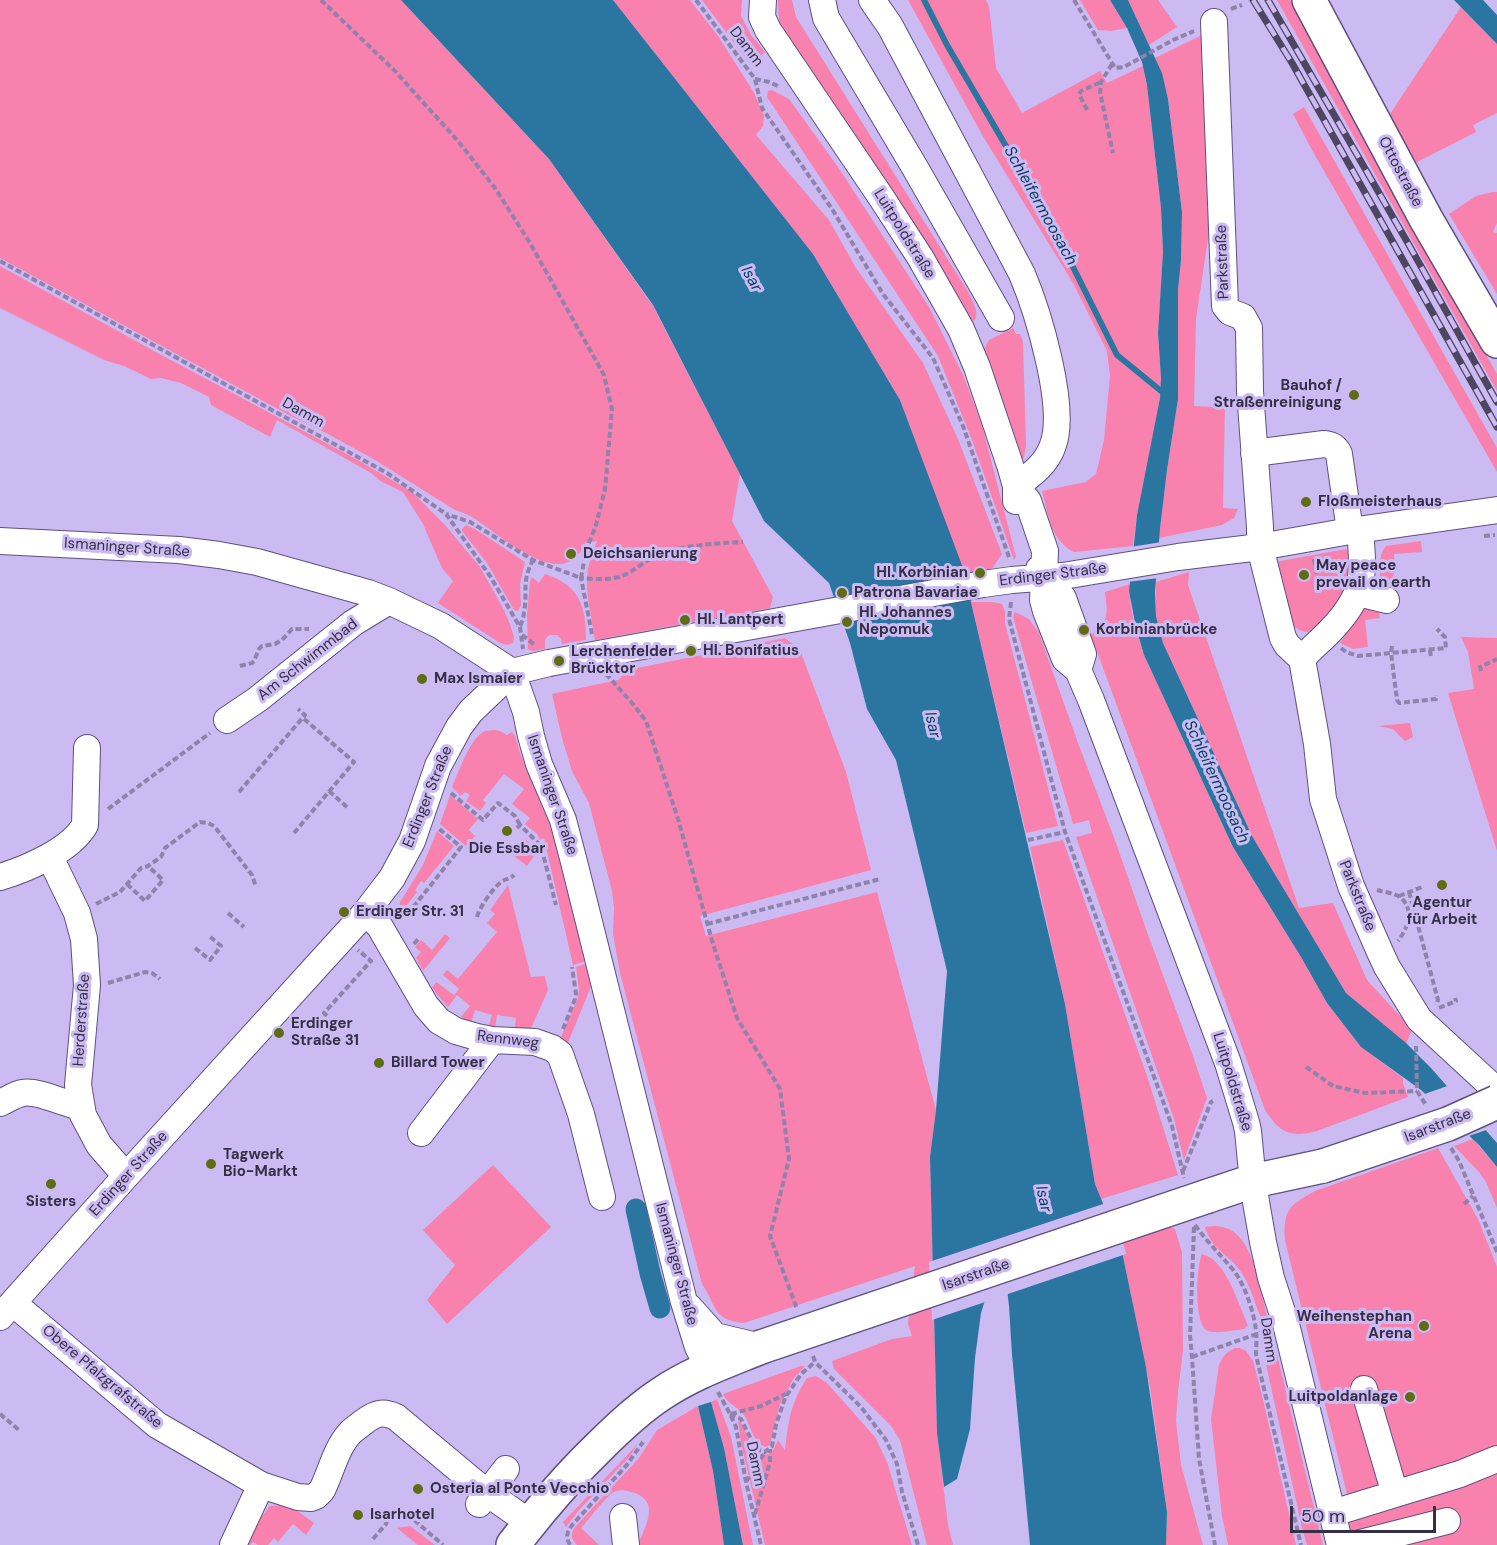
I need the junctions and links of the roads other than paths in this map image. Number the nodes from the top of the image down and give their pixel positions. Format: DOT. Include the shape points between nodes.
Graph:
graph roads {
  1 [pos="763,0"];
  2 [pos="822,0"];
  3 [pos="872,0"];
  4 [pos="1309,0"];
  5 [pos="1214,22"];
  6 [pos="1032,297"];
  7 [pos="1001,318"];
  8 [pos="1497,341"];
  9 [pos="968,342"];
  10 [pos="1254,453"];
  11 [pos="1016,486"];
  12 [pos="1497,510"];
  13 [pos="1355,531"];
  14 [pos="0,542"];
  15 [pos="1260,546"];
  16 [pos="1044,578"];
  17 [pos="1358,593"];
  18 [pos="1386,600"];
  19 [pos="389,601"];
  20 [pos="1302,660"];
  21 [pos="517,664"];
  22 [pos="228,720"];
  23 [pos="87,748"];
  24 [pos="50,856"];
  25 [pos="0,877"];
  26 [pos="366,912"];
  27 [pos="492,1040"];
  28 [pos="1497,1090"];
  29 [pos="1497,1102"];
  30 [pos="0,1103"];
  31 [pos="81,1107"];
  32 [pos="421,1133"];
  33 [pos="126,1176"];
  34 [pos="1253,1181"];
  35 [pos="602,1197"];
  36 [pos="684,1302"];
  37 [pos="7,1310"];
  38 [pos="761,1347"];
  39 [pos="713,1380"];
  40 [pos="1364,1389"];
  41 [pos="1497,1459"];
  42 [pos="506,1468"];
  43 [pos="261,1485"];
  44 [pos="1395,1494"];
  45 [pos="483,1498"];
  46 [pos="1333,1513"];
  47 [pos="623,1517"];
  48 [pos="1447,1521"];
  49 [pos="521,1534"];
  50 [pos="233,1545"];
  51 [pos="626,1545"];
  52 [pos="1340,1545"];
  53 [pos="1352,1545"];
  1 -- 9 [label="street, Luitpoldstraße" via="762,17 768,30 920,256"];
  2 -- 7 [label="street" via="826,18"];
  3 -- 6 [label="street" via="890,26"];
  4 -- 8 [label="main road, Ottostraße" via="1416,201"];
  5 -- 10 [label="street, Parkstraße" via="1225,306 1243,317 1249,328"];
  6 -- 7 [label="street"];
  6 -- 11 [label="street" via="1050,364 1057,432 1044,463"];
  7 -- 9 [label="street"];
  9 -- 11 [label="street, Luitpoldstraße"];
  10 -- 13 [label="street" via="1332,445 1339,454"];
  10 -- 15 [label="street, Parkstraße"];
  11 -- 16 [label="street, Luitpoldstraße" via="1022,529"];
  12 -- 13 [label="street, Erdinger Straße"];
  13 -- 15 [label="street, Erdinger Straße"];
  13 -- 17 [label="street" via="1363,562"];
  14 -- 19 [label="street, Ismaninger Straße" via="219,555"];
  15 -- 16 [label="street, Erdinger Straße"];
  15 -- 20 [label="street, Parkstraße" via="1283,638"];
  16 -- 21 [label="street, Erdinger Straße, bridge" via="1012,580 549,663"];
  16 -- 34 [label="street, Luitpoldstraße" via="1046,611 1065,659 1078,670 1091,700 1228,1063 1248,1131"];
  17 -- 18 [label="street"];
  17 -- 20 [label="street" via="1334,627"];
  19 -- 21 [label="street, Ismaninger Straße"];
  19 -- 22 [label="street, Am Schwimmbad"];
  20 -- 28 [label="street, Parkstraße" via="1323,799 1351,886 1380,952 1388,967"];
  21 -- 26 [label="street, Erdinger Straße" via="459,727 438,766 412,841 392,878"];
  21 -- 36 [label="street, Ismaninger Straße" via="539,764 572,851"];
  23 -- 24 [label="street" via="85,825 75,839"];
  24 -- 25 [label="street"];
  24 -- 31 [label="street, Herderstraße" via="77,913 84,939 87,985 78,1085"];
  26 -- 27 [label="street, Rennweg" via="380,927 439,1022 456,1031"];
  26 -- 33 [label="street, Erdinger Straße"];
  27 -- 32 [label="street"];
  27 -- 35 [label="street, Rennweg" via="535,1042 560,1054 578,1104"];
  29 -- 34 [label="main road, Isarstraße, bridge" via="1448,1124 1323,1166"];
  30 -- 31 [label="street" via="24,1092"];
  31 -- 33 [label="street, Herderstraße" via="99,1145"];
  33 -- 37 [label="street, Erdinger Straße"];
  34 -- 38 [label="main road, Isarstraße, bridge"];
  34 -- 46 [label="street, Luitpoldstraße" via="1271,1278 1273,1328"];
  36 -- 38 [label="street" via="716,1336"];
  36 -- 39 [label="street, Ismaninger Straße"];
  37 -- 43 [label="street, Obere Pfalzgrafstraße" via="157,1425"];
  38 -- 39 [label="main road, Isarstraße"];
  39 -- 49 [label="main road, Isarstraße" via="660,1394 585,1461"];
  40 -- 44 [label="street"];
  41 -- 44 [label="street"];
  42 -- 45 [label="street"];
  43 -- 45 [label="street, Obere Pfalzgrafstraße" via="298,1497 316,1496 350,1433 382,1413 396,1417"];
  43 -- 50 [label="street"];
  44 -- 46 [label="street"];
  45 -- 49 [label="street"];
  46 -- 52 [label="street, Luitpoldstraße"];
  47 -- 51 [label="street"];
  48 -- 53 [label="street"];
}
